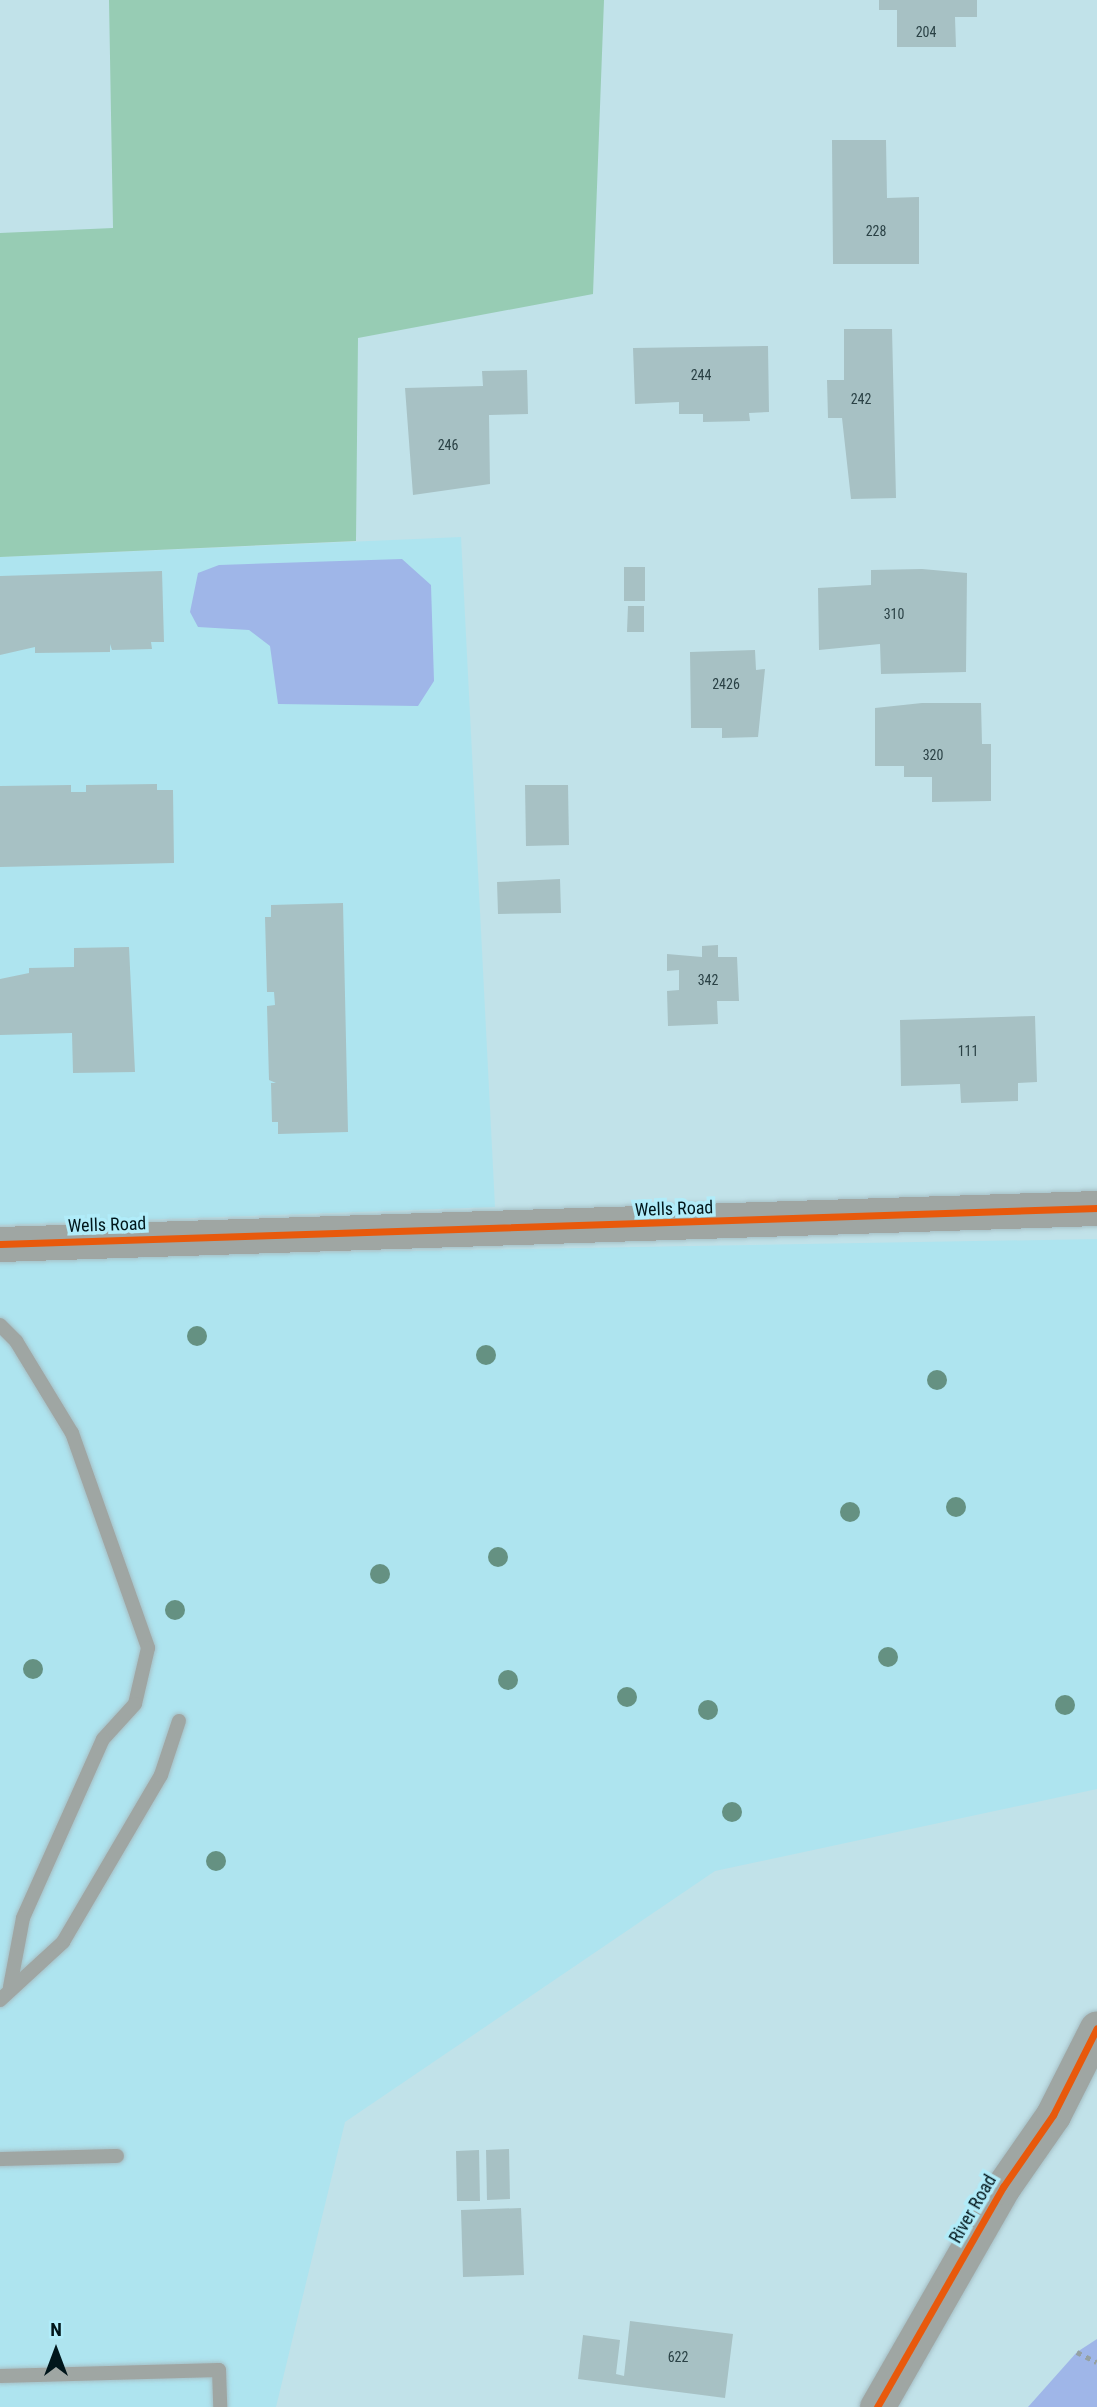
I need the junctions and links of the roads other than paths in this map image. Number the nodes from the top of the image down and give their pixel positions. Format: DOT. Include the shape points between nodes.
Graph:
graph roads {
  1 [pos="1097,1208"];
  2 [pos="0,1244"];
  3 [pos="0,1325"];
  4 [pos="179,1721"];
  5 [pos="10,1987"];
  6 [pos="0,2000"];
  7 [pos="1097,2028"];
  8 [pos="117,2156"];
  9 [pos="0,2159"];
  10 [pos="0,2376"];
  11 [pos="220,2407"];
  12 [pos="877,2407"];
  1 -- 2 [label="street, Wells Road"];
  3 -- 5 [label="lane" via="16,1341 76,1446 148,1648 135,1704 103,1739 23,1918"];
  4 -- 5 [label="lane" via="161,1775 63,1942"];
  5 -- 6 [label="lane"];
  7 -- 12 [label="street, River Road" via="1053,2115 1003,2187"];
  8 -- 9 [label="lane"];
  10 -- 11 [label="lane" via="219,2370"];
}
